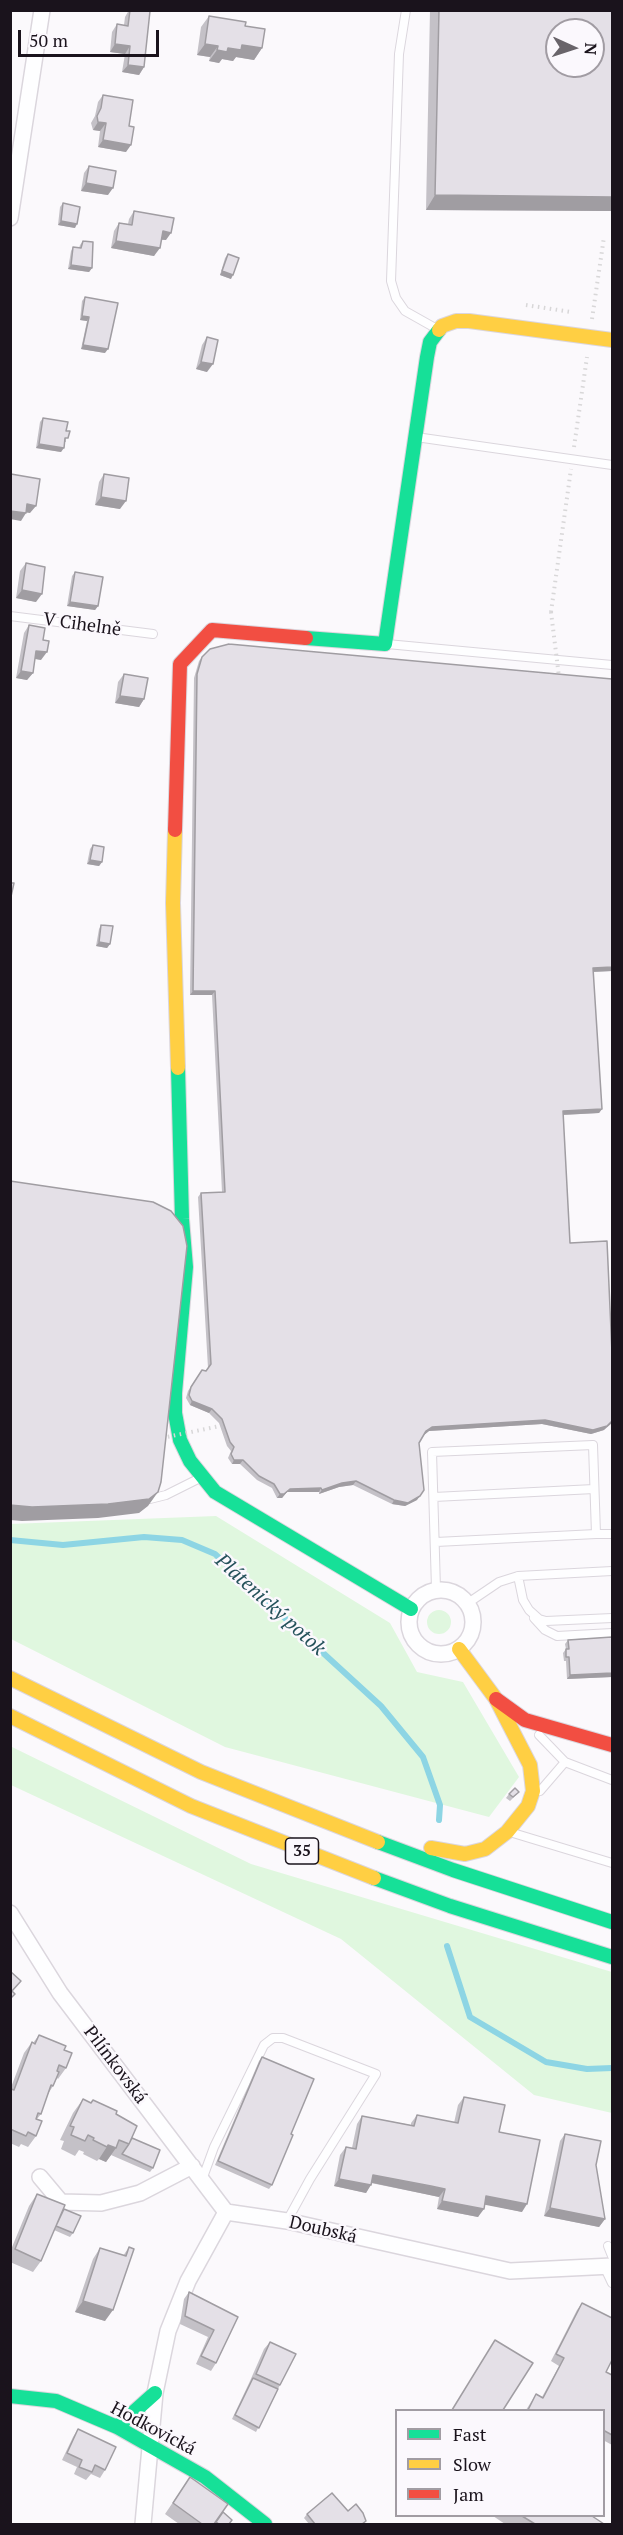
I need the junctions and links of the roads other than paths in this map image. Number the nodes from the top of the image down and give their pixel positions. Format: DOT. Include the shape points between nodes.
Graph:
graph roads {
  1 [pos="42,10"];
  2 [pos="406,10"];
  3 [pos="10,218"];
  4 [pos="438,330"];
  5 [pos="612,340"];
  6 [pos="415,437"];
  7 [pos="612,465"];
  8 [pos="10,615"];
  9 [pos="153,634"];
  10 [pos="385,644"];
  11 [pos="612,665"];
  12 [pos="201,1478"];
  13 [pos="594,1489"];
  14 [pos="434,1497"];
  15 [pos="150,1499"];
  16 [pos="596,1534"];
  17 [pos="612,1534"];
  18 [pos="436,1542"];
  19 [pos="612,1571"];
  20 [pos="519,1576"];
  21 [pos="436,1589"];
  22 [pos="468,1603"];
  23 [pos="411,1609"];
  24 [pos="529,1610"];
  25 [pos="612,1618"];
  26 [pos="612,1633"];
  27 [pos="459,1649"];
  28 [pos="10,1678"];
  29 [pos="496,1699"];
  30 [pos="10,1716"];
  31 [pos="525,1720"];
  32 [pos="612,1745"];
  33 [pos="565,1762"];
  34 [pos="612,1780"];
  35 [pos="528,1806"];
  36 [pos="338,1827"];
  37 [pos="507,1832"];
  38 [pos="612,1863"];
  39 [pos="10,1913"];
  40 [pos="612,1922"];
  41 [pos="612,1957"];
  42 [pos="192,2166"];
  43 [pos="40,2177"];
  44 [pos="202,2180"];
  45 [pos="226,2212"];
  46 [pos="287,2222"];
  47 [pos="608,2246"];
  48 [pos="610,2263"];
  49 [pos="612,2283"];
  50 [pos="155,2393"];
  51 [pos="10,2396"];
  52 [pos="117,2427"];
  53 [pos="150,2446"];
  54 [pos="143,2524"];
  55 [pos="265,2524"];
  1 -- 3 [label="street"];
  2 -- 4 [label="lane" via="399,54 391,281 405,311"];
  4 -- 5 [label="main road" via="456,321 469,321"];
  4 -- 6 [label="main road" via="430,342"];
  6 -- 7 [label="lane"];
  6 -- 10 [label="main road"];
  8 -- 9 [label="lane, V Cihelně"];
  10 -- 11 [label="lane"];
  10 -- 12 [label="main road" via="212,630 180,664 173,903 178,1222 186,1267 175,1413 180,1440"];
  12 -- 15 [label="lane"];
  12 -- 23 [label="main road" via="215,1492"];
  13 -- 14 [label="lane"];
  13 -- 14 [label="lane" via="593,1445 444,1451 432,1452"];
  13 -- 16 [label="lane"];
  14 -- 18 [label="lane"];
  16 -- 17 [label="lane"];
  16 -- 18 [label="lane"];
  18 -- 21 [label="lane"];
  19 -- 20 [label="lane"];
  20 -- 22 [label="lane" via="499,1582"];
  20 -- 24 [label="lane"];
  21 -- 22 [label="street" via="454,1592"];
  21 -- 23 [label="street" via="417,1599"];
  22 -- 27 [label="street" via="472,1633"];
  23 -- 27 [label="street" via="409,1629 420,1647 439,1654"];
  24 -- 25 [label="lane" via="546,1621"];
  24 -- 26 [label="lane" via="540,1625 557,1636"];
  27 -- 29 [label="main road"];
  28 -- 36 [label="main road, 35" via="201,1772"];
  29 -- 31 [label="main road"];
  29 -- 35 [label="main road" via="533,1774"];
  30 -- 41 [label="main road, 35" via="191,1806 321,1859 450,1906"];
  31 -- 32 [label="main road"];
  31 -- 33 [label="lane"];
  33 -- 34 [label="lane"];
  33 -- 35 [label="lane"];
  35 -- 37 [label="main road"];
  36 -- 37 [label="main road" via="454,1854 485,1849"];
  36 -- 40 [label="main road, 35"];
  37 -- 38 [label="lane"];
  39 -- 42 [label="street, Pilínkovská" via="60,1993"];
  42 -- 43 [label="street" via="140,2193 101,2204 61,2202"];
  42 -- 44 [label="street, Pilínkovská"];
  44 -- 45 [label="street, Pilínkovská"];
  44 -- 46 [label="lane" via="264,2044 273,2038 283,2038 376,2074"];
  45 -- 46 [label="street, Doubská"];
  45 -- 50 [label="street" via="188,2281 168,2331"];
  46 -- 48 [label="street, Doubská" via="420,2246 510,2271"];
  47 -- 48 [label="lane"];
  48 -- 49 [label="lane"];
  50 -- 52 [label="main road"];
  50 -- 53 [label="street"];
  51 -- 52 [label="main road, Hodkovická" via="56,2401"];
  52 -- 53 [label="main road, Hodkovická"];
  53 -- 54 [label="street"];
  53 -- 55 [label="main road, Hodkovická" via="205,2477"];
}
